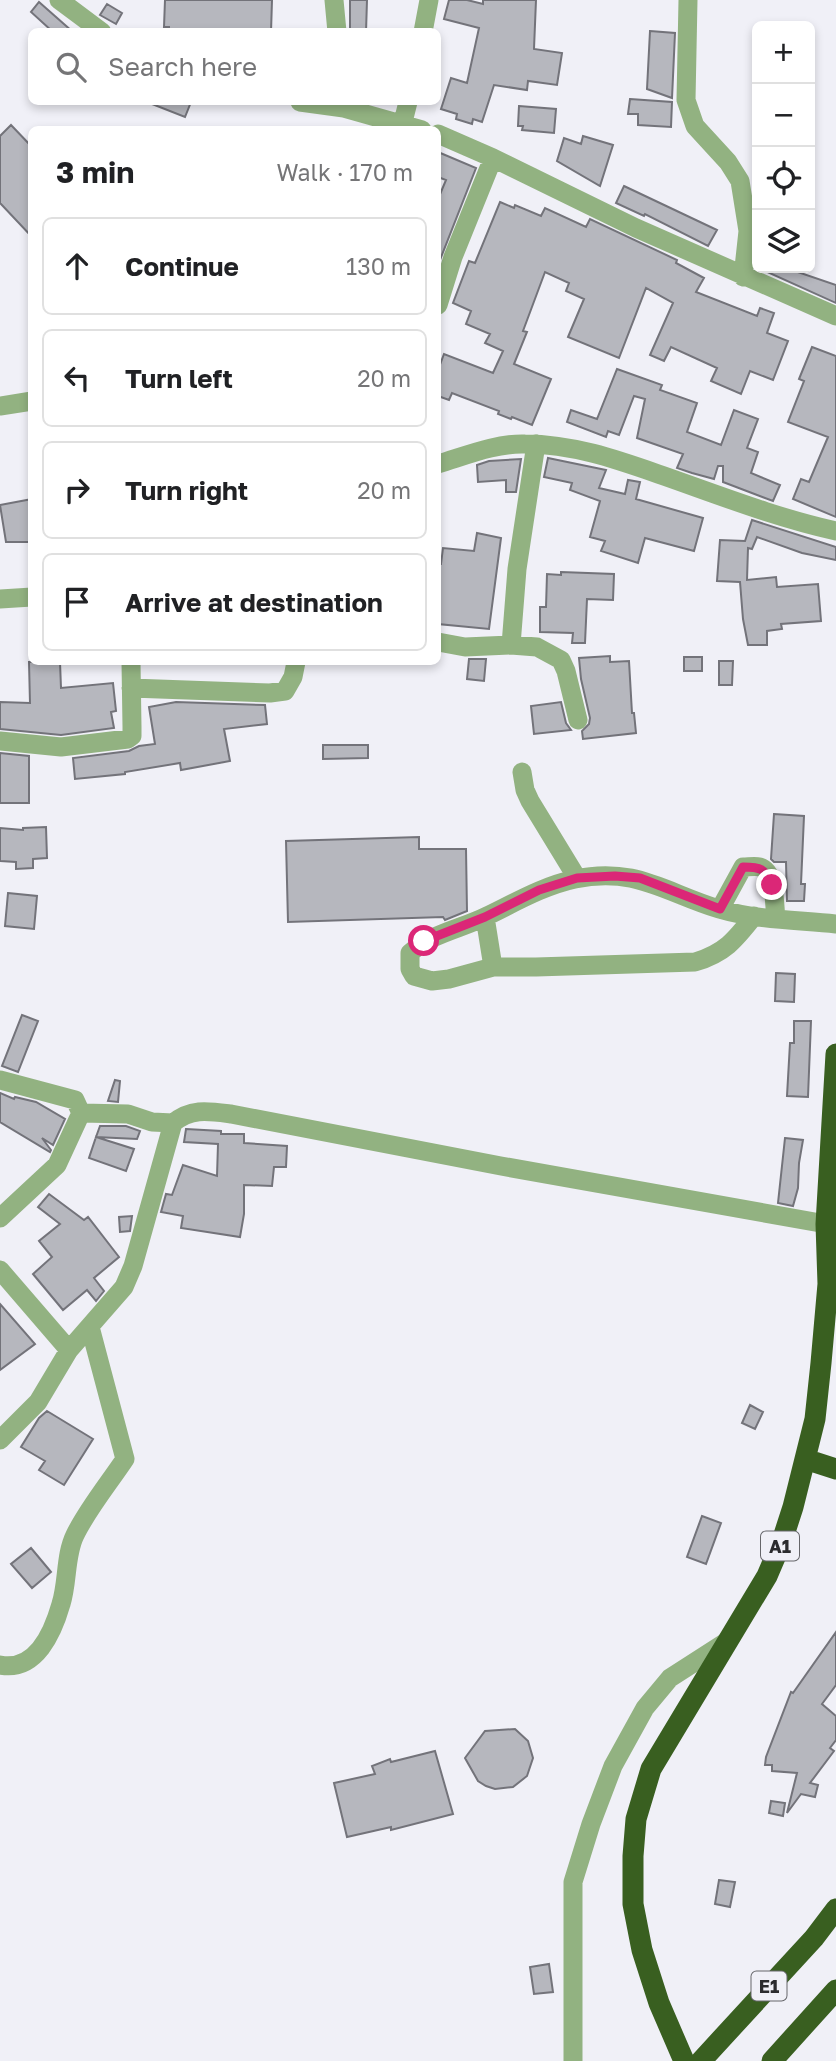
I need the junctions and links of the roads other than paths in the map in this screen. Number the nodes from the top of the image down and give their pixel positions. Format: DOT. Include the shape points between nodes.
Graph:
graph roads {
  1 [pos="59,0"];
  2 [pos="334,0"];
  3 [pos="429,0"];
  4 [pos="688,0"];
  5 [pos="97,28"];
  6 [pos="337,28"];
  7 [pos="424,28"];
  8 [pos="344,105"];
  9 [pos="408,105"];
  10 [pos="403,126"];
  11 [pos="409,126"];
  12 [pos="441,135"];
  13 [pos="493,158"];
  14 [pos="743,277"];
  15 [pos="441,295"];
  16 [pos="836,316"];
  17 [pos="28,402"];
  18 [pos="0,406"];
  19 [pos="536,444"];
  20 [pos="441,463"];
  21 [pos="836,531"];
  22 [pos="28,597"];
  23 [pos="0,599"];
  24 [pos="441,643"];
  25 [pos="512,645"];
  26 [pos="131,665"];
  27 [pos="295,665"];
  28 [pos="131,688"];
  29 [pos="578,720"];
  30 [pos="0,741"];
  31 [pos="522,772"];
  32 [pos="577,878"];
  33 [pos="720,909"];
  34 [pos="754,916"];
  35 [pos="485,917"];
  36 [pos="776,919"];
  37 [pos="836,924"];
  38 [pos="494,967"];
  39 [pos="836,1054"];
  40 [pos="0,1080"];
  41 [pos="81,1113"];
  42 [pos="173,1123"];
  43 [pos="0,1218"];
  44 [pos="831,1228"];
  45 [pos="0,1270"];
  46 [pos="90,1327"];
  47 [pos="69,1349"];
  48 [pos="9,1422"];
  49 [pos="0,1440"];
  50 [pos="805,1459"];
  51 [pos="836,1469"];
  52 [pos="726,1642"];
  53 [pos="0,1665"];
  54 [pos="836,1909"];
  55 [pos="836,1990"];
  56 [pos="573,2061"];
  57 [pos="684,2061"];
  58 [pos="701,2061"];
  59 [pos="772,2061"];
  1 -- 5 [label="street"];
  2 -- 6 [label="street"];
  3 -- 7 [label="street"];
  4 -- 14 [label="street" via="686,100 695,126 740,181 748,231"];
  8 -- 10 [label="street"];
  9 -- 11 [label="street"];
  12 -- 13 [label="street"];
  13 -- 14 [label="street"];
  13 -- 15 [label="street"];
  14 -- 16 [label="street"];
  17 -- 18 [label="street"];
  19 -- 20 [label="street" via="491,448"];
  19 -- 21 [label="street" via="565,445 795,522"];
  19 -- 25 [label="street" via="517,569"];
  22 -- 23 [label="street"];
  24 -- 25 [label="street" via="465,647"];
  25 -- 29 [label="street" via="537,648 561,660"];
  26 -- 28 [label="street"];
  27 -- 28 [label="street" via="285,691 270,694"];
  28 -- 30 [label="street" via="132,736 128,739 61,747"];
  31 -- 32 [label="street" via="530,801"];
  32 -- 33 [label="street" via="640,878"];
  32 -- 35 [label="street" via="539,890"];
  33 -- 34 [label="street"];
  33 -- 36 [label="street" via="743,867 761,867 772,885"];
  34 -- 36 [label="street"];
  34 -- 38 [label="street" via="734,942 716,956 695,962"];
  35 -- 38 [label="street"];
  35 -- 38 [label="street" via="424,941 410,953 410,969 414,976 432,981"];
  36 -- 37 [label="street"];
  39 -- 44 [label="highway, A1"];
  40 -- 41 [label="street" via="75,1100"];
  41 -- 42 [label="street" via="128,1114"];
  41 -- 43 [label="street" via="57,1165"];
  42 -- 44 [label="street" via="184,1114 202,1111 231,1114"];
  42 -- 46 [label="street" via="133,1266 124,1287"];
  44 -- 50 [label="highway, A1" via="815,1419"];
  45 -- 47 [label="street"];
  46 -- 47 [label="street"];
  46 -- 53 [label="street" via="125,1459 74,1537 62,1604 45,1645 30,1660 11,1667"];
  47 -- 48 [label="street" via="38,1402"];
  48 -- 49 [label="street"];
  50 -- 51 [label="highway"];
  50 -- 52 [label="highway, A1" via="782,1541"];
  52 -- 56 [label="street" via="670,1678 645,1708 600,1800 573,1882"];
  52 -- 57 [label="highway, A1" via="651,1769 636,1819 633,1904 642,1950"];
  54 -- 58 [label="highway, E1"];
  55 -- 59 [label="highway"];
}
